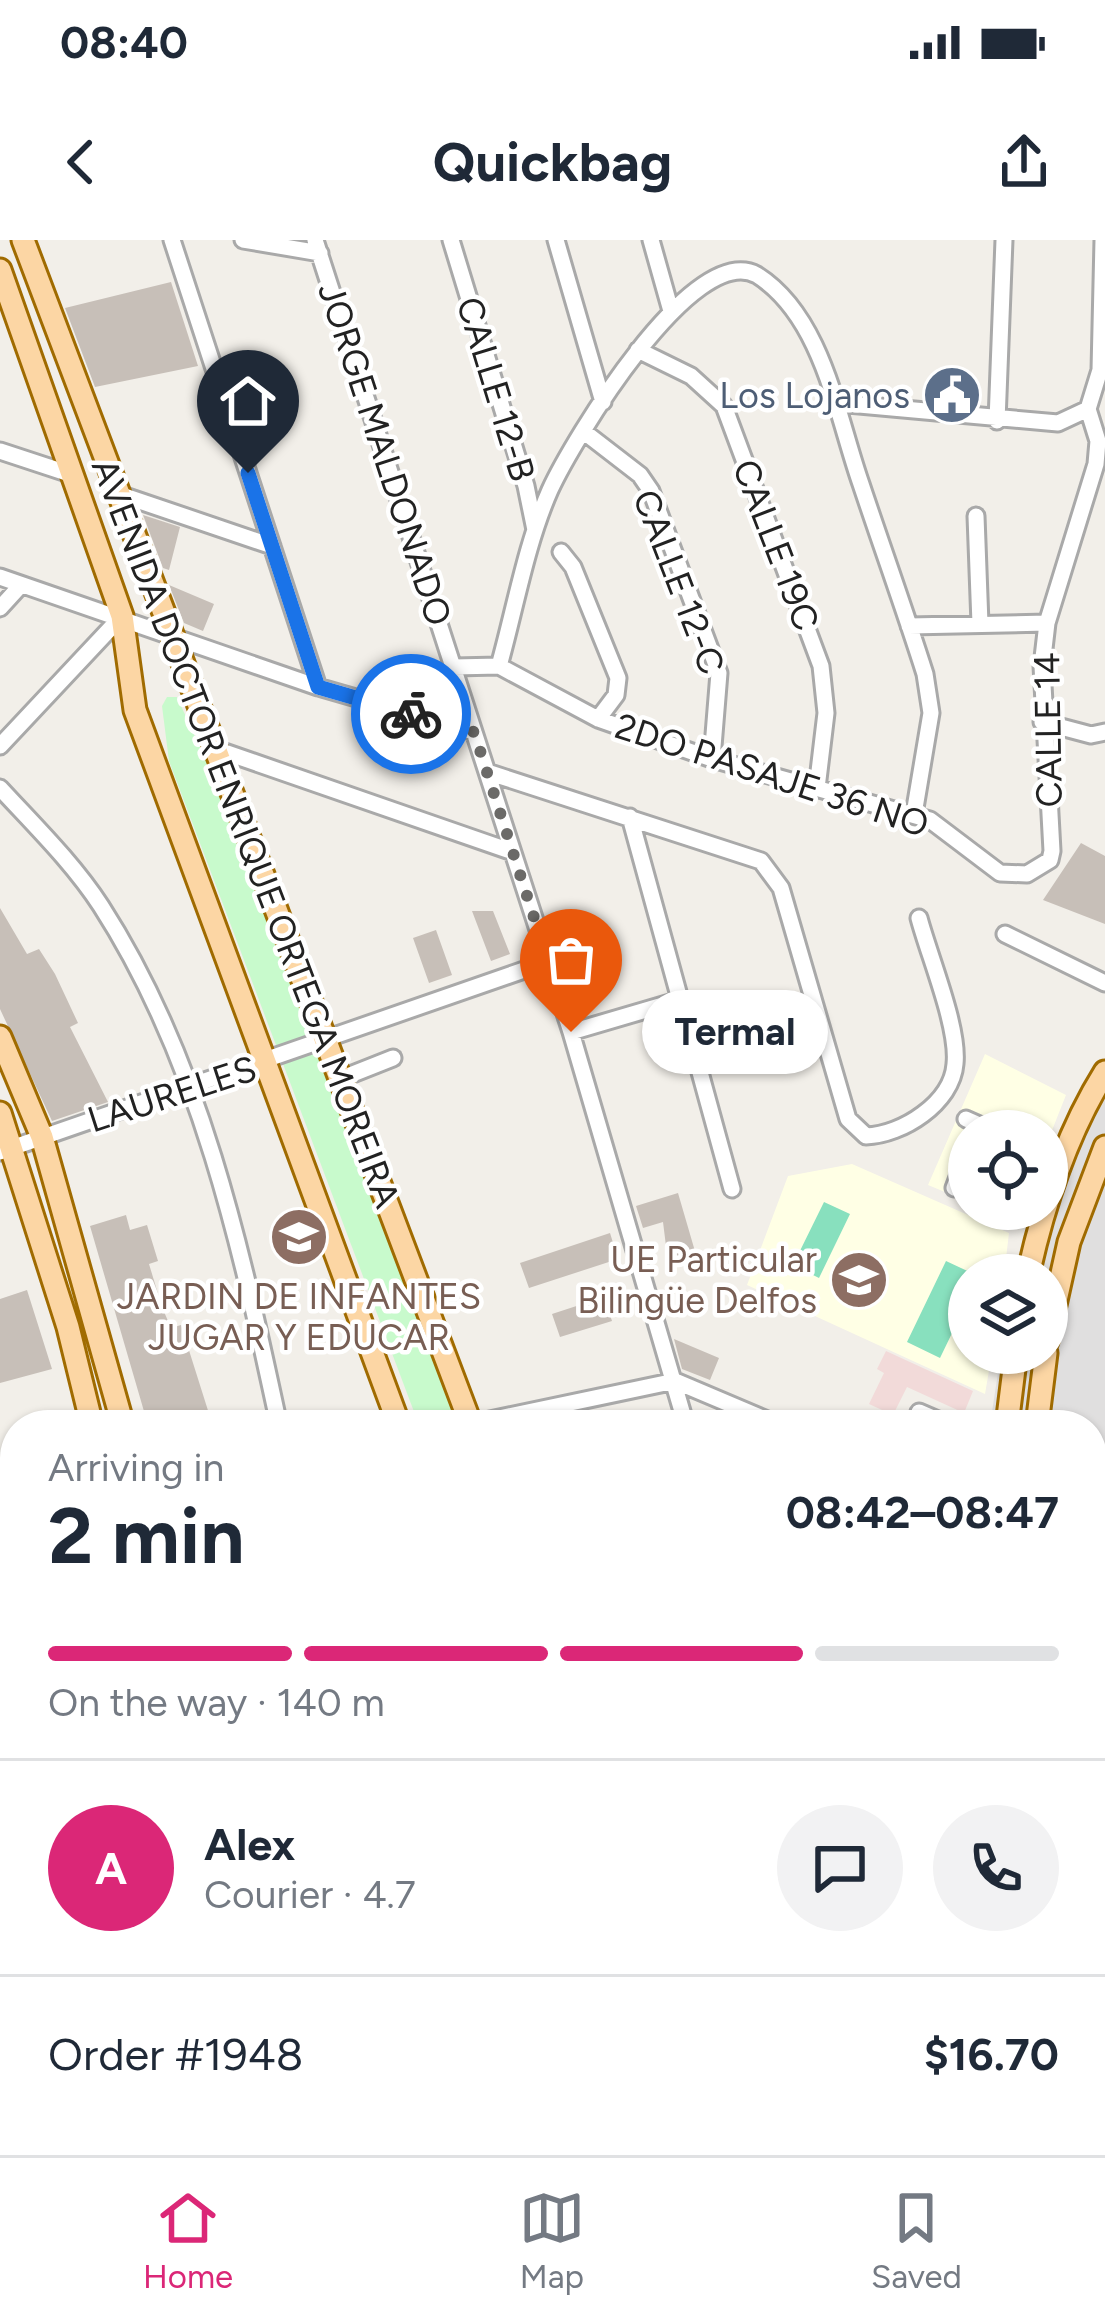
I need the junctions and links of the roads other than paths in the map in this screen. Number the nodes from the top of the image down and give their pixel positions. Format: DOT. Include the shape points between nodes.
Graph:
graph roads {
  1 [pos="23,240"];
  2 [pos="172,240"];
  3 [pos="243,240"];
  4 [pos="451,240"];
  5 [pos="556,240"];
  6 [pos="651,240"];
  7 [pos="1004,240"];
  8 [pos="1102,240"];
  9 [pos="318,247"];
  10 [pos="0,270"];
  11 [pos="671,310"];
  12 [pos="1103,328"];
  13 [pos="0,329"];
  14 [pos="25,338"];
  15 [pos="638,350"];
  16 [pos="603,402"];
  17 [pos="837,404"];
  18 [pos="1088,409"];
  19 [pos="997,421"];
  20 [pos="584,431"];
  21 [pos="0,452"];
  22 [pos="70,473"];
  23 [pos="116,493"];
  24 [pos="976,516"];
  25 [pos="536,538"];
  26 [pos="272,546"];
  27 [pos="561,552"];
  28 [pos="0,577"];
  29 [pos="21,585"];
  30 [pos="0,608"];
  31 [pos="122,616"];
  32 [pos="1047,623"];
  33 [pos="980,624"];
  34 [pos="910,626"];
  35 [pos="169,637"];
  36 [pos="499,666"];
  37 [pos="454,667"];
  38 [pos="318,687"];
  39 [pos="598,719"];
  40 [pos="1042,722"];
  41 [pos="474,732"];
  42 [pos="1105,732"];
  43 [pos="0,746"];
  44 [pos="213,748"];
  45 [pos="712,759"];
  46 [pos="487,772"];
  47 [pos="0,788"];
  48 [pos="817,788"];
  49 [pos="914,814"];
  50 [pos="630,817"];
  51 [pos="510,851"];
  52 [pos="1042,868"];
  53 [pos="919,918"];
  54 [pos="1005,934"];
  55 [pos="547,962"];
  56 [pos="1105,982"];
  57 [pos="680,1000"];
  58 [pos="571,1032"];
  59 [pos="0,1037"];
  60 [pos="326,1042"];
  61 [pos="393,1058"];
  62 [pos="266,1063"];
  63 [pos="1105,1072"];
  64 [pos="340,1079"];
  65 [pos="190,1087"];
  66 [pos="0,1113"];
  67 [pos="1068,1135"];
  68 [pos="42,1137"];
  69 [pos="1105,1147"];
  70 [pos="7,1149"];
  71 [pos="732,1189"];
  72 [pos="1067,1254"];
  73 [pos="97,1319"];
  74 [pos="68,1327"];
  75 [pos="1013,1374"];
  76 [pos="1043,1374"];
  77 [pos="675,1381"];
  78 [pos="88,1410"];
  79 [pos="119,1410"];
  80 [pos="276,1410"];
  81 [pos="393,1410"];
  82 [pos="463,1410"];
  83 [pos="539,1410"];
  84 [pos="682,1410"];
  85 [pos="744,1410"];
  86 [pos="1009,1410"];
  87 [pos="1039,1410"];
  1 -- 23 [label="main road, AVENIDA DOCTOR ENRIQUE ORTEGA MOREIRA"];
  2 -- 26 [label="street"];
  3 -- 9 [label="street"];
  4 -- 25 [label="street, CALLE 12-B"];
  5 -- 16 [label="street"];
  6 -- 11 [label="street"];
  7 -- 19 [label="street"];
  8 -- 12 [label="street, CALLE 14"];
  9 -- 37 [label="street, JORGE MALDONADO"];
  10 -- 14 [label="main road, AVENIDA DOCTOR ENRIQUE ORTEGA MOREIRA"];
  11 -- 15 [label="street"];
  11 -- 17 [label="street" via="714,273 752,272 799,323"];
  12 -- 18 [label="street, CALLE 14"];
  13 -- 14 [label="street"];
  14 -- 22 [label="main road, AVENIDA DOCTOR ENRIQUE ORTEGA MOREIRA"];
  15 -- 16 [label="street"];
  15 -- 48 [label="street, CALLE 19C" via="691,376 724,406 821,666 826,713"];
  16 -- 20 [label="street"];
  17 -- 19 [label="street"];
  17 -- 34 [label="street"];
  18 -- 19 [label="street" via="1058,423"];
  18 -- 32 [label="street, CALLE 14" via="1096,464"];
  20 -- 25 [label="street" via="550,490"];
  20 -- 45 [label="street, CALLE 12-C" via="650,491 719,673"];
  21 -- 22 [label="street"];
  22 -- 31 [label="main road, AVENIDA DOCTOR ENRIQUE ORTEGA MOREIRA"];
  23 -- 26 [label="street"];
  23 -- 35 [label="main road, AVENIDA DOCTOR ENRIQUE ORTEGA MOREIRA"];
  24 -- 33 [label="street"];
  25 -- 36 [label="street"];
  26 -- 38 [label="street"];
  27 -- 39 [label="street" via="618,678"];
  28 -- 29 [label="street"];
  29 -- 30 [label="street"];
  29 -- 31 [label="street"];
  31 -- 35 [label="street"];
  31 -- 43 [label="street"];
  31 -- 62 [label="main road, AVENIDA DOCTOR ENRIQUE ORTEGA MOREIRA" via="135,710"];
  32 -- 33 [label="street"];
  32 -- 40 [label="street, CALLE 14"];
  33 -- 34 [label="street"];
  34 -- 49 [label="street" via="931,712"];
  35 -- 38 [label="street"];
  35 -- 44 [label="main road, AVENIDA DOCTOR ENRIQUE ORTEGA MOREIRA"];
  36 -- 37 [label="street"];
  36 -- 39 [label="street, 2DO PASAJE 36 NO"];
  37 -- 41 [label="street, JORGE MALDONADO"];
  38 -- 41 [label="street"];
  39 -- 45 [label="street, 2DO PASAJE 36 NO"];
  40 -- 42 [label="street"];
  40 -- 52 [label="street, CALLE 14" via="1052,851"];
  41 -- 46 [label="street, JORGE MALDONADO"];
  44 -- 51 [label="street"];
  44 -- 60 [label="main road, AVENIDA DOCTOR ENRIQUE ORTEGA MOREIRA"];
  45 -- 48 [label="street, 2DO PASAJE 36 NO"];
  46 -- 50 [label="street"];
  46 -- 51 [label="street, JORGE MALDONADO"];
  47 -- 65 [label="street" via="101,906"];
  48 -- 49 [label="street, 2DO PASAJE 36 NO"];
  49 -- 52 [label="street, 2DO PASAJE 36 NO" via="1000,873"];
  50 -- 53 [label="street" via="769,869 818,1004 848,1119 866,1136 916,1120 954,1072"];
  50 -- 57 [label="street"];
  51 -- 55 [label="street, JORGE MALDONADO"];
  54 -- 56 [label="street"];
  55 -- 58 [label="street, JORGE MALDONADO"];
  55 -- 60 [label="street, LAURELES"];
  57 -- 58 [label="street"];
  57 -- 71 [label="street"];
  58 -- 77 [label="street, JORGE MALDONADO"];
  59 -- 68 [label="main road"];
  60 -- 62 [label="street, LAURELES"];
  60 -- 64 [label="main road, AVENIDA DOCTOR ENRIQUE ORTEGA MOREIRA"];
  61 -- 64 [label="street"];
  62 -- 65 [label="street, LAURELES"];
  62 -- 81 [label="main road, AVENIDA DOCTOR ENRIQUE ORTEGA MOREIRA"];
  63 -- 67 [label="main road"];
  64 -- 82 [label="main road, AVENIDA DOCTOR ENRIQUE ORTEGA MOREIRA"];
  65 -- 68 [label="street, LAURELES"];
  65 -- 80 [label="street" via="247,1278"];
  66 -- 70 [label="main road"];
  68 -- 70 [label="street, LAURELES"];
  68 -- 73 [label="main road"];
  69 -- 72 [label="main road"];
  70 -- 74 [label="main road"];
  73 -- 74 [label="main road"];
  73 -- 79 [label="main road"];
  74 -- 78 [label="main road"];
  75 -- 86 [label="main road"];
  76 -- 87 [label="main road"];
  77 -- 83 [label="street"];
  77 -- 84 [label="street, JORGE MALDONADO"];
  77 -- 85 [label="street"];
}
